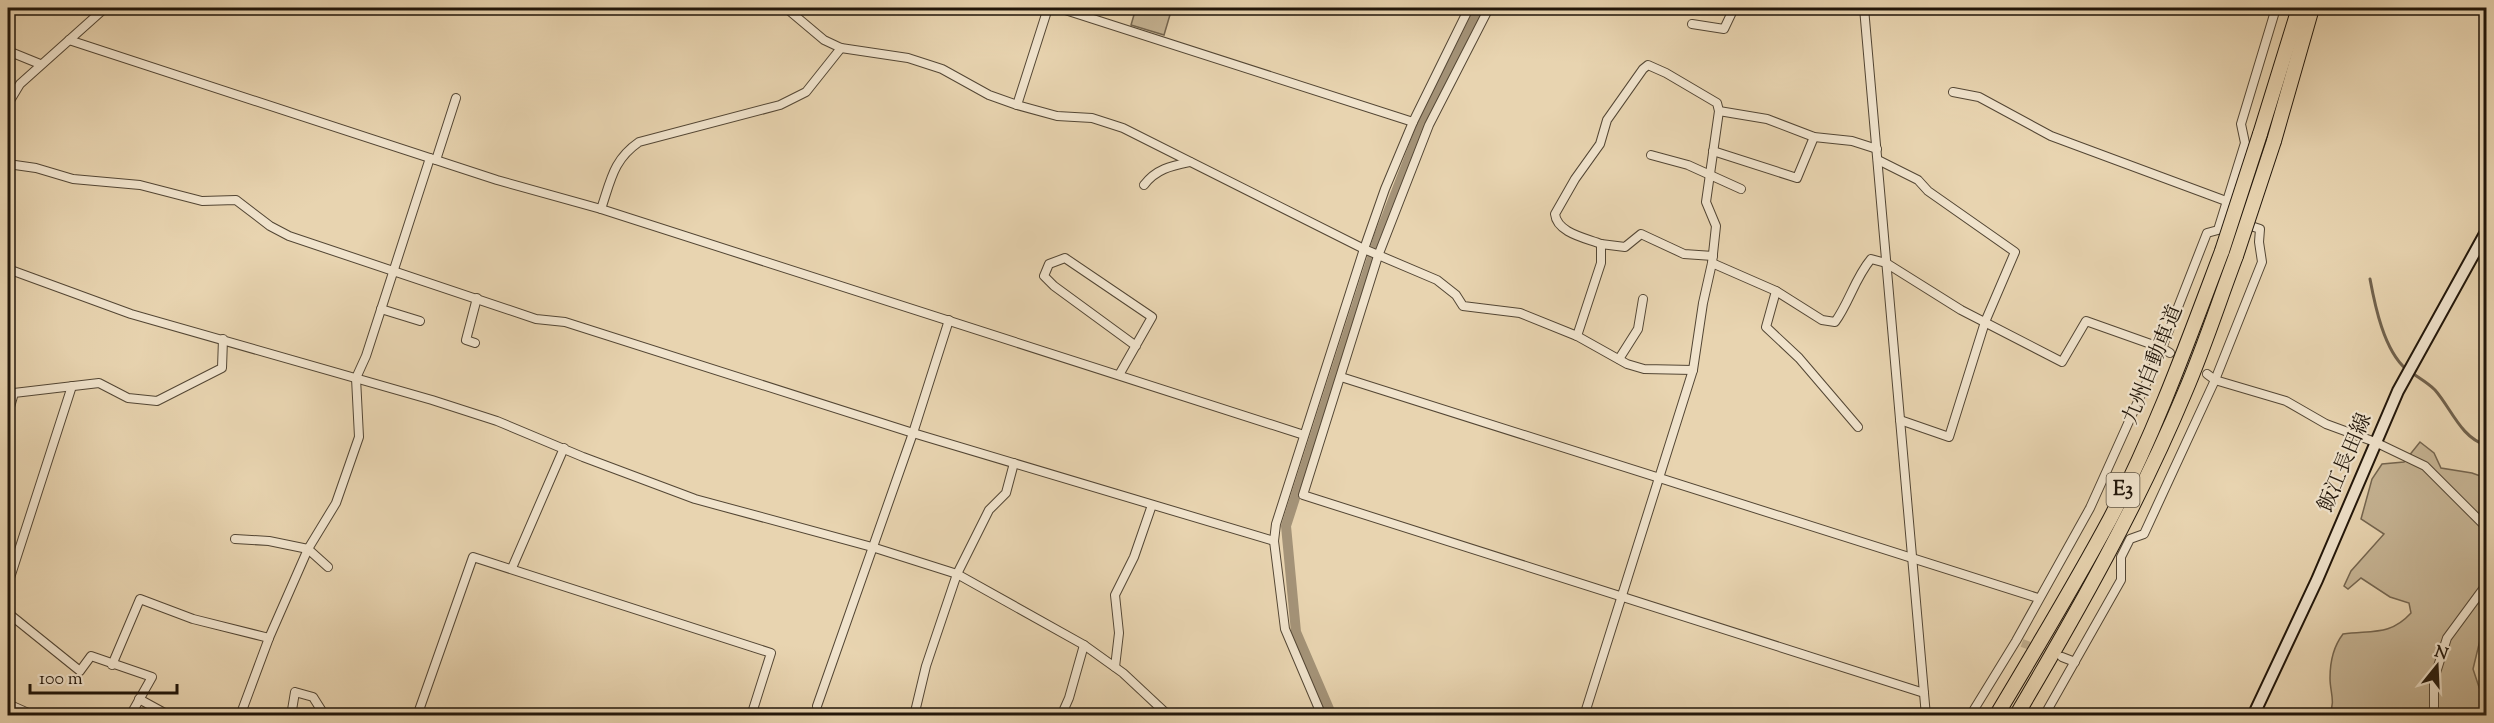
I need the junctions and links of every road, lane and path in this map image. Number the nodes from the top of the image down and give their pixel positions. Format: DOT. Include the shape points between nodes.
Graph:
graph roads {
  1 [pos="105,8"];
  2 [pos="786,8"];
  3 [pos="1048,8"];
  4 [pos="1059,8"];
  5 [pos="1469,8"];
  6 [pos="1489,8"];
  7 [pos="1734,8"];
  8 [pos="1864,8"];
  9 [pos="2276,8"];
  10 [pos="2299,8"];
  11 [pos="2312,8"];
  12 [pos="1692,24"];
  13 [pos="69,40"];
  14 [pos="842,48"];
  15 [pos="8,51"];
  16 [pos="40,64"];
  17 [pos="1953,92"];
  18 [pos="456,98"];
  19 [pos="8,104"];
  20 [pos="1017,105"];
  21 [pos="1719,111"];
  22 [pos="1413,122"];
  23 [pos="1814,137"];
  24 [pos="1877,149"];
  25 [pos="1713,151"];
  26 [pos="1651,155"];
  27 [pos="433,159"];
  28 [pos="1878,160"];
  29 [pos="1190,162"];
  30 [pos="8,164"];
  31 [pos="1710,176"];
  32 [pos="1144,185"];
  33 [pos="1741,189"];
  34 [pos="2226,201"];
  35 [pos="602,208"];
  36 [pos="2223,217"];
  37 [pos="2487,232"];
  38 [pos="1601,244"];
  39 [pos="1364,249"];
  40 [pos="2229,253"];
  41 [pos="1378,256"];
  42 [pos="1713,259"];
  43 [pos="1886,264"];
  44 [pos="8,269"];
  45 [pos="394,271"];
  46 [pos="1776,291"];
  47 [pos="477,298"];
  48 [pos="1643,299"];
  49 [pos="381,309"];
  50 [pos="949,320"];
  51 [pos="420,321"];
  52 [pos="1985,322"];
  53 [pos="1577,336"];
  54 [pos="223,339"];
  55 [pos="475,343"];
  56 [pos="1136,346"];
  57 [pos="2162,348"];
  58 [pos="2170,353"];
  59 [pos="1619,359"];
  60 [pos="1694,370"];
  61 [pos="2207,374"];
  62 [pos="1119,375"];
  63 [pos="1341,377"];
  64 [pos="356,378"];
  65 [pos="2215,380"];
  66 [pos="72,386"];
  67 [pos="8,414"];
  68 [pos="1900,420"];
  69 [pos="1858,427"];
  70 [pos="914,433"];
  71 [pos="1304,435"];
  72 [pos="2375,442"];
  73 [pos="564,448"];
  74 [pos="1014,463"];
  75 [pos="1660,478"];
  76 [pos="1152,505"];
  77 [pos="2487,527"];
  78 [pos="235,539"];
  79 [pos="1274,541"];
  80 [pos="872,547"];
  81 [pos="308,549"];
  82 [pos="1912,556"];
  83 [pos="328,567"];
  84 [pos="512,568"];
  85 [pos="957,574"];
  86 [pos="8,584"];
  87 [pos="2487,585"];
  88 [pos="1622,596"];
  89 [pos="2038,598"];
  90 [pos="8,613"];
  91 [pos="269,638"];
  92 [pos="1084,645"];
  93 [pos="2062,657"];
  94 [pos="2075,662"];
  95 [pos="112,664"];
  96 [pos="1114,667"];
  97 [pos="1923,693"];
  98 [pos="140,699"];
  99 [pos="8,704"];
  100 [pos="817,706"];
  101 [pos="35,716"];
  102 [pos="130,716"];
  103 [pos="170,716"];
  104 [pos="240,716"];
  105 [pos="291,716"];
  106 [pos="325,716"];
  107 [pos="417,716"];
  108 [pos="751,716"];
  109 [pos="914,716"];
  110 [pos="1061,716"];
  111 [pos="1168,716"];
  112 [pos="1322,716"];
  113 [pos="1584,716"];
  114 [pos="1926,716"];
  115 [pos="1970,716"];
  116 [pos="1996,716"];
  117 [pos="2016,716"];
  118 [pos="2044,716"];
  119 [pos="2253,716"];
  120 [pos="2434,716"];
  1 -- 13 [label="street"];
  2 -- 14 [label="street" via="824,40"];
  3 -- 20 [label="street"];
  4 -- 22 [label="street"];
  5 -- 22 [label="street"];
  6 -- 41 [label="street" via="1429,125"];
  7 -- 12 [label="street" via="1724,29"];
  8 -- 24 [label="street"];
  9 -- 34 [label="street" via="2241,124 2245,143"];
  10 -- 40 [label="highway, 九州自動車道 / E3, bridge"];
  11 -- 40 [label="highway, 九州自動車道 / E3, bridge" via="2274,141"];
  13 -- 16 [label="street"];
  13 -- 27 [label="street"];
  14 -- 20 [label="street" via="908,58 942,69 989,95"];
  14 -- 35 [label="street" via="806,92 780,105 639,142 616,164"];
  15 -- 16 [label="street"];
  16 -- 19 [label="street" via="20,84"];
  17 -- 34 [label="street" via="1979,97 2051,136"];
  18 -- 27 [label="street"];
  20 -- 29 [label="street" via="1057,116 1092,118 1123,128"];
  21 -- 23 [label="street" via="1767,119"];
  21 -- 25 [label="street"];
  21 -- 38 [label="street" via="1717,103 1666,73 1648,65 1642,69 1607,120 1600,144 1556,214 1563,228"];
  22 -- 39 [label="street"];
  23 -- 24 [label="street" via="1852,141"];
  23 -- 25 [label="street" via="1797,178"];
  24 -- 28 [label="street"];
  25 -- 31 [label="street"];
  26 -- 31 [label="street"];
  27 -- 35 [label="street"];
  27 -- 45 [label="street"];
  28 -- 43 [label="street"];
  28 -- 52 [label="street" via="1918,180 2015,252"];
  29 -- 32 [label="street" via="1168,166 1151,175"];
  29 -- 39 [label="street"];
  30 -- 45 [label="street" via="73,179 140,185 202,201 236,200 289,236"];
  31 -- 33 [label="street"];
  31 -- 42 [label="street" via="1706,202 1716,226"];
  34 -- 36 [label="street"];
  35 -- 50 [label="street"];
  36 -- 57 [label="street" via="2218,230 2207,233"];
  36 -- 65 [label="street" via="2260,229 2262,262"];
  37 -- 72 [label="main road, 飯江長田線" via="2410,365"];
  38 -- 42 [label="street" via="1625,247 1641,234 1684,254"];
  38 -- 53 [label="street" via="1601,263"];
  39 -- 41 [label="street"];
  39 -- 71 [label="street"];
  40 -- 116 [label="highway, 九州自動車道 / E3" via="2110,517"];
  40 -- 117 [label="highway, 九州自動車道 / E3" via="2185,392 2123,525"];
  41 -- 53 [label="street" via="1437,280 1463,306 1520,313"];
  41 -- 63 [label="street"];
  42 -- 46 [label="street"];
  42 -- 60 [label="street"];
  43 -- 46 [label="street" via="1871,259 1835,322 1822,320"];
  43 -- 52 [label="street"];
  43 -- 68 [label="street"];
  44 -- 54 [label="street" via="102,305"];
  45 -- 47 [label="street"];
  45 -- 49 [label="street"];
  46 -- 69 [label="street" via="1766,327 1799,358"];
  47 -- 55 [label="street" via="466,340"];
  47 -- 70 [label="street" via="536,319 565,322"];
  48 -- 59 [label="street" via="1638,329"];
  49 -- 51 [label="street"];
  49 -- 64 [label="street"];
  50 -- 62 [label="street"];
  50 -- 70 [label="street"];
  52 -- 57 [label="street" via="2062,362 2086,321"];
  52 -- 68 [label="street" via="1949,437"];
  53 -- 59 [label="street"];
  54 -- 64 [label="street"];
  54 -- 66 [label="street" via="222,368 157,401 128,398 99,383"];
  56 -- 56 [label="street" via="1152,317 1065,258 1049,264 1044,276 1054,286"];
  56 -- 62 [label="street"];
  57 -- 58 [label="street"];
  57 -- 89 [label="street" via="2090,508"];
  59 -- 60 [label="street" via="1644,369"];
  60 -- 75 [label="street"];
  61 -- 65 [label="street"];
  62 -- 71 [label="street"];
  63 -- 75 [label="street"];
  63 -- 88 [label="street" via="1303,495"];
  64 -- 73 [label="street" via="497,421"];
  64 -- 81 [label="street" via="359,437 336,503"];
  65 -- 72 [label="street" via="2286,401 2326,424"];
  65 -- 94 [label="street" via="2144,534 2130,538 2121,557 2121,580"];
  66 -- 67 [label="street" via="14,393"];
  66 -- 86 [label="street"];
  68 -- 82 [label="street"];
  70 -- 74 [label="street"];
  70 -- 80 [label="street"];
  71 -- 79 [label="street"];
  72 -- 77 [label="street" via="2425,466"];
  72 -- 119 [label="main road, 飯江長田線" via="2317,580"];
  73 -- 80 [label="street" via="695,499"];
  73 -- 84 [label="street"];
  74 -- 76 [label="street"];
  74 -- 85 [label="street" via="1006,493 989,510"];
  75 -- 82 [label="street"];
  75 -- 88 [label="street"];
  76 -- 79 [label="street"];
  76 -- 96 [label="street" via="1134,557 1115,595 1119,633"];
  78 -- 81 [label="street"];
  79 -- 112 [label="street" via="1285,629"];
  80 -- 85 [label="street"];
  80 -- 100 [label="street"];
  81 -- 83 [label="street"];
  81 -- 91 [label="street"];
  82 -- 89 [label="street"];
  82 -- 97 [label="street"];
  84 -- 107 [label="street" via="473,557"];
  84 -- 108 [label="street" via="771,653"];
  85 -- 92 [label="street"];
  85 -- 109 [label="street" via="926,666"];
  87 -- 120 [label="street" via="2447,638 2434,679"];
  88 -- 97 [label="street"];
  88 -- 113 [label="street"];
  89 -- 115 [label="street" via="2019,642"];
  90 -- 95 [label="street" via="80,671 91,656"];
  91 -- 95 [label="street" via="193,619 140,599"];
  91 -- 104 [label="street"];
  92 -- 96 [label="street"];
  92 -- 110 [label="street"];
  93 -- 94 [label="street"];
  94 -- 118 [label="street"];
  95 -- 98 [label="street" via="152,677"];
  96 -- 111 [label="street"];
  97 -- 114 [label="street"];
  98 -- 102 [label="street"];
  98 -- 103 [label="street"];
  99 -- 101 [label="street"];
  105 -- 106 [label="street" via="295,692 313,697"];
}
